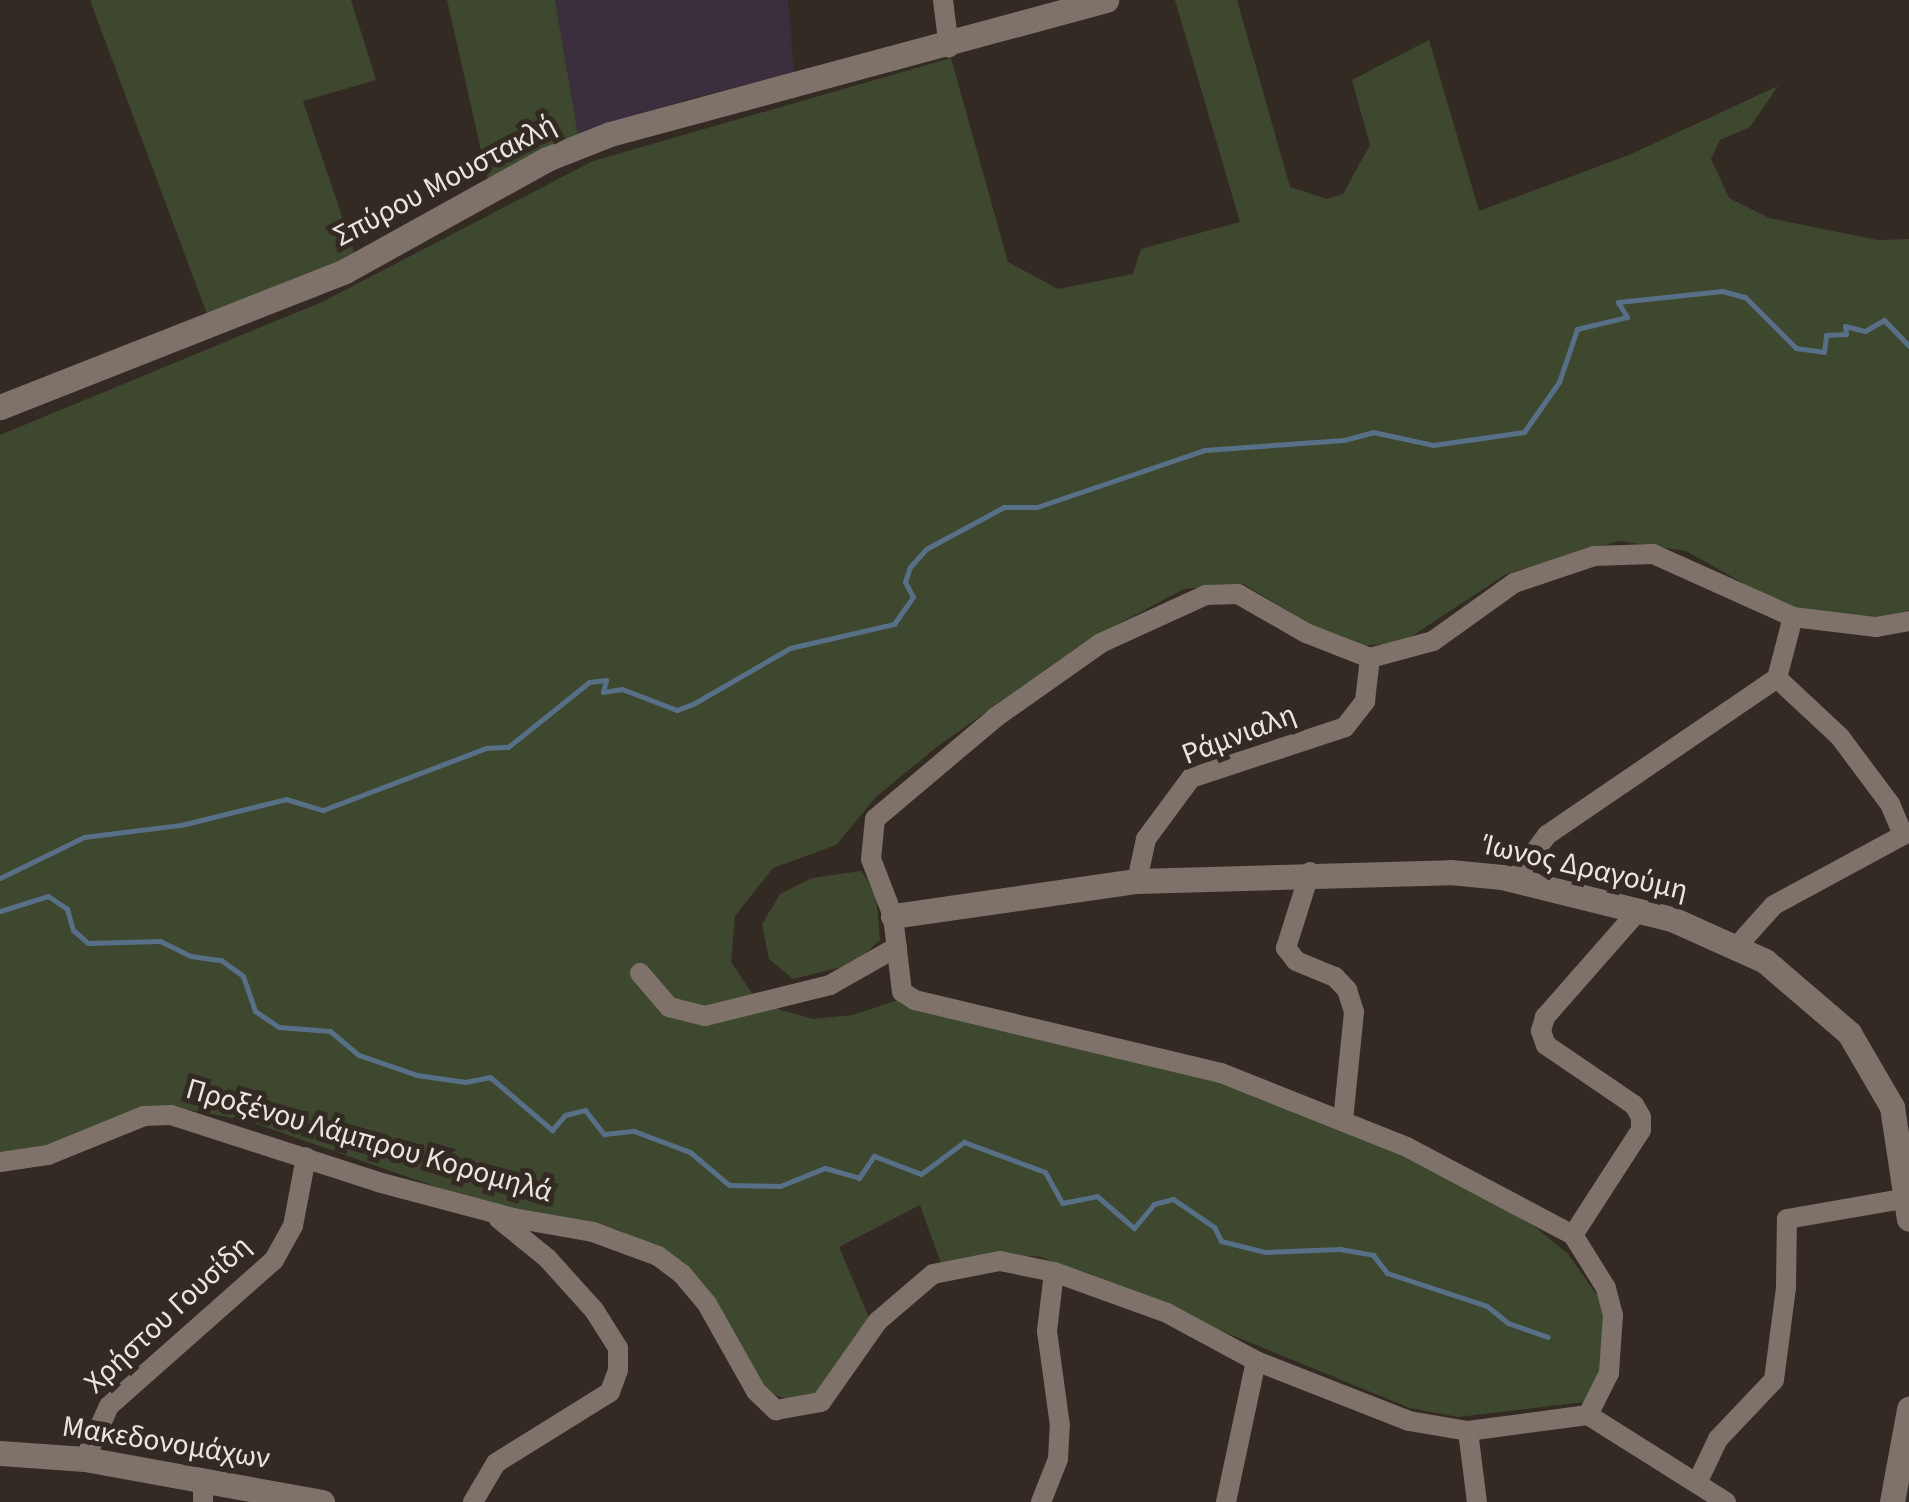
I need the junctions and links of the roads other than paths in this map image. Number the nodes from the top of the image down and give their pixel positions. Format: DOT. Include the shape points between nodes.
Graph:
graph roads {
  1 [pos="943,0"];
  2 [pos="1106,0"];
  3 [pos="949,48"];
  4 [pos="0,406"];
  5 [pos="1794,616"];
  6 [pos="1909,621"];
  7 [pos="1370,658"];
  8 [pos="1777,678"];
  9 [pos="1906,833"];
  10 [pos="1310,872"];
  11 [pos="1514,880"];
  12 [pos="1137,881"];
  13 [pos="1638,911"];
  14 [pos="893,916"];
  15 [pos="1739,944"];
  16 [pos="897,948"];
  17 [pos="640,972"];
  18 [pos="1900,1102"];
  19 [pos="1342,1121"];
  20 [pos="306,1157"];
  21 [pos="0,1162"];
  22 [pos="476,1206"];
  23 [pos="1908,1208"];
  24 [pos="1574,1236"];
  25 [pos="1054,1272"];
  26 [pos="1256,1361"];
  27 [pos="1909,1409"];
  28 [pos="1588,1416"];
  29 [pos="1468,1431"];
  30 [pos="0,1453"];
  31 [pos="85,1459"];
  32 [pos="1698,1481"];
  33 [pos="203,1493"];
  34 [pos="322,1502"];
  35 [pos="472,1502"];
  36 [pos="1041,1502"];
  37 [pos="1226,1502"];
  38 [pos="1477,1502"];
  39 [pos="1726,1502"];
  40 [pos="1892,1502"];
  1 -- 3 [label="street"];
  2 -- 3 [label="street, Σπύρου Μουστακλή"];
  3 -- 4 [label="street, Σπύρου Μουστακλή" via="610,134 548,159 346,271"];
  5 -- 6 [label="street" via="1876,627"];
  5 -- 7 [label="street" via="1654,554 1594,556 1514,583 1433,641"];
  5 -- 8 [label="street"];
  7 -- 12 [label="street, Ράμνιαλη" via="1366,701 1345,728 1191,778 1146,838"];
  7 -- 14 [label="street" via="1238,594 1206,595 1145,620 996,716 875,819 870,859"];
  8 -- 9 [label="street" via="1840,737"];
  8 -- 11 [label="street" via="1548,835"];
  9 -- 15 [label="street" via="1774,904"];
  10 -- 11 [label="street, Ίωνος Δραγούμη" via="1450,872"];
  10 -- 12 [label="street, Ίωνος Δραγούμη"];
  10 -- 19 [label="street" via="1286,948 1296,961 1335,977 1347,990 1354,1012"];
  11 -- 13 [label="street, Ίωνος Δραγούμη"];
  12 -- 14 [label="street, Ίωνος Δραγούμη"];
  13 -- 15 [label="street, Ίωνος Δραγούμη"];
  13 -- 24 [label="street" via="1540,1031 1546,1046 1634,1105 1641,1117 1641,1130"];
  14 -- 16 [label="street"];
  15 -- 18 [label="street, Ίωνος Δραγούμη" via="1840,1024"];
  16 -- 17 [label="street" via="830,984 705,1016 669,1007"];
  16 -- 19 [label="street" via="902,992 914,1000 1221,1073"];
  18 -- 23 [label="street, Ίωνος Δραγούμη"];
  19 -- 24 [label="street" via="1407,1147"];
  20 -- 21 [label="street, Προξένου Λάμπρου Κορομηλά" via="171,1115 144,1116 48,1155"];
  20 -- 22 [label="street, Προξένου Λάμπρου Κορομηλά"];
  20 -- 31 [label="street, Χρήστου Γουσίδη" via="293,1226 274,1260 109,1406"];
  22 -- 25 [label="street, Προξένου Λάμπρου Κορομηλά" via="593,1232 658,1256 707,1304 756,1391 776,1410 805,1410 821,1402 878,1320 933,1274 1000,1260"];
  22 -- 35 [label="street" via="516,1229 594,1310 618,1348 618,1370 610,1392 496,1463"];
  23 -- 32 [label="street" via="1787,1219 1774,1380 1718,1439"];
  24 -- 28 [label="street" via="1606,1288 1613,1316 1609,1374"];
  25 -- 26 [label="street, Προξένου Λάμπρου Κορομηλά" via="1166,1313"];
  25 -- 36 [label="street" via="1047,1331 1060,1426 1054,1473"];
  26 -- 29 [label="street, Προξένου Λάμπρου Κορομηλά" via="1408,1421"];
  26 -- 37 [label="street"];
  27 -- 40 [label="street"];
  28 -- 29 [label="street, Προξένου Λάμπρου Κορομηλά"];
  28 -- 32 [label="street"];
  29 -- 38 [label="street"];
  30 -- 31 [label="street, Μακεδονομάχων"];
  31 -- 33 [label="street, Μακεδονομάχων"];
  32 -- 39 [label="street"];
  33 -- 34 [label="street, Μακεδονομάχων"];
}
